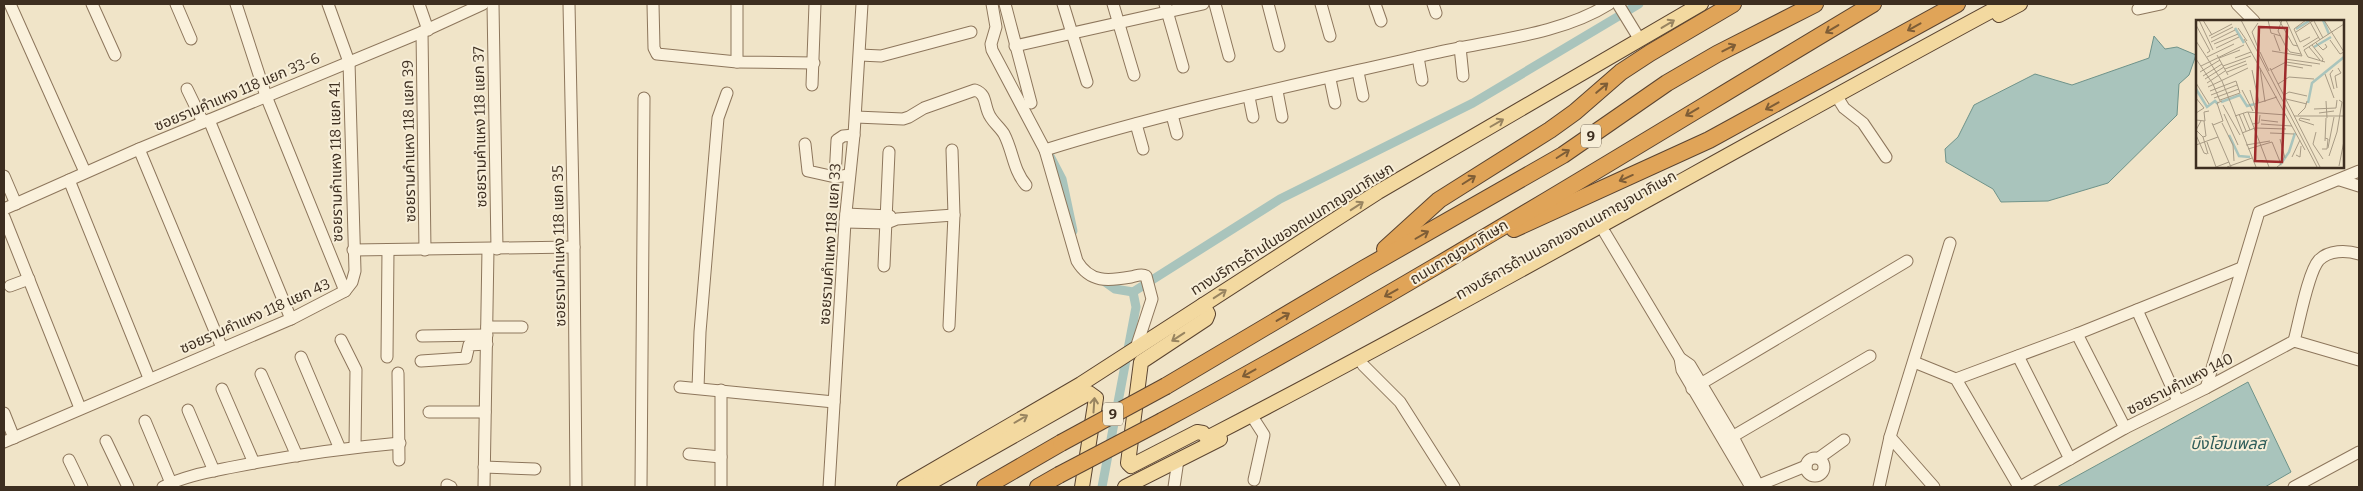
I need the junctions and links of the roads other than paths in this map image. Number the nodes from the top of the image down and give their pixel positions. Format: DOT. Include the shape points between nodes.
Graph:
graph roads {
  1 [pos="10,4"];
  2 [pos="92,4"];
  3 [pos="176,4"];
  4 [pos="236,4"];
  5 [pos="328,4"];
  6 [pos="419,4"];
  7 [pos="484,4"];
  8 [pos="493,4"];
  9 [pos="569,4"];
  10 [pos="654,4"];
  11 [pos="737,4"];
  12 [pos="815,4"];
  13 [pos="862,4"];
  14 [pos="992,4"];
  15 [pos="1004,4"];
  16 [pos="1063,4"];
  17 [pos="1113,4"];
  18 [pos="1203,4"];
  19 [pos="1215,4"];
  20 [pos="1268,4"];
  21 [pos="1321,4"];
  22 [pos="1376,4"];
  23 [pos="1616,4"];
  24 [pos="1701,4"];
  25 [pos="1733,4"];
  26 [pos="1815,4"];
  27 [pos="1873,4"];
  28 [pos="1957,4"];
  29 [pos="2004,4"];
  30 [pos="2020,4"];
  31 [pos="2161,4"];
  32 [pos="2237,4"];
  33 [pos="1166,8"];
  34 [pos="1686,8"];
  35 [pos="2138,9"];
  36 [pos="2253,20"];
  37 [pos="1381,21"];
  38 [pos="1119,22"];
  39 [pos="425,31"];
  40 [pos="971,32"];
  41 [pos="1072,33"];
  42 [pos="1330,36"];
  43 [pos="191,39"];
  44 [pos="1640,40"];
  45 [pos="1015,46"];
  46 [pos="1279,46"];
  47 [pos="1460,47"];
  48 [pos="116,55"];
  49 [pos="860,55"];
  50 [pos="1229,56"];
  51 [pos="1418,57"];
  52 [pos="349,62"];
  53 [pos="737,62"];
  54 [pos="814,63"];
  55 [pos="1183,67"];
  56 [pos="1358,72"];
  57 [pos="1134,75"];
  58 [pos="1463,76"];
  59 [pos="1330,78"];
  60 [pos="1422,80"];
  61 [pos="1087,82"];
  62 [pos="812,85"];
  63 [pos="187,89"];
  64 [pos="1277,90"];
  65 [pos="727,93"];
  66 [pos="266,96"];
  67 [pos="1363,96"];
  68 [pos="1249,97"];
  69 [pos="644,98"];
  70 [pos="1839,100"];
  71 [pos="1031,102"];
  72 [pos="1335,103"];
  73 [pos="1172,116"];
  74 [pos="856,117"];
  75 [pos="1253,117"];
  76 [pos="1282,117"];
  77 [pos="206,121"];
  78 [pos="1136,124"];
  79 [pos="1177,134"];
  80 [pos="854,135"];
  81 [pos="805,144"];
  82 [pos="139,149"];
  83 [pos="1143,149"];
  84 [pos="952,150"];
  85 [pos="1045,150"];
  86 [pos="889,152"];
  87 [pos="1886,157"];
  88 [pos="2359,171"];
  89 [pos="85,172"];
  90 [pos="849,175"];
  91 [pos="4,176"];
  92 [pos="835,177"];
  93 [pos="69,180"];
  94 [pos="2340,180"];
  95 [pos="1026,185"];
  96 [pos="2359,186"];
  97 [pos="16,204"];
  98 [pos="4,209"];
  99 [pos="954,215"];
  100 [pos="4,217"];
  101 [pos="846,218"];
  102 [pos="890,219"];
  103 [pos="1605,233"];
  104 [pos="1950,243"];
  105 [pos="574,247"];
  106 [pos="493,249"];
  107 [pos="353,250"];
  108 [pos="388,250"];
  109 [pos="425,250"];
  110 [pos="2359,254"];
  111 [pos="1907,262"];
  112 [pos="884,266"];
  113 [pos="1365,268"];
  114 [pos="2241,268"];
  115 [pos="1434,269"];
  116 [pos="29,279"];
  117 [pos="10,286"];
  118 [pos="345,291"];
  119 [pos="1203,305"];
  120 [pos="2137,310"];
  121 [pos="291,319"];
  122 [pos="949,326"];
  123 [pos="522,327"];
  124 [pos="2077,334"];
  125 [pos="422,336"];
  126 [pos="487,336"];
  127 [pos="341,340"];
  128 [pos="2294,341"];
  129 [pos="222,348"];
  130 [pos="1136,348"];
  131 [pos="1870,356"];
  132 [pos="2018,356"];
  133 [pos="301,357"];
  134 [pos="387,358"];
  135 [pos="2359,360"];
  136 [pos="422,361"];
  137 [pos="1914,362"];
  138 [pos="1363,365"];
  139 [pos="398,373"];
  140 [pos="261,374"];
  141 [pos="149,378"];
  142 [pos="1956,379"];
  143 [pos="1697,386"];
  144 [pos="680,387"];
  145 [pos="698,388"];
  146 [pos="2206,388"];
  147 [pos="222,389"];
  148 [pos="721,390"];
  149 [pos="2178,401"];
  150 [pos="834,402"];
  151 [pos="80,408"];
  152 [pos="188,410"];
  153 [pos="429,412"];
  154 [pos="485,412"];
  155 [pos="4,413"];
  156 [pos="144,421"];
  157 [pos="1255,421"];
  158 [pos="2125,428"];
  159 [pos="1890,437"];
  160 [pos="1207,438"];
  161 [pos="1729,439"];
  162 [pos="9,440"];
  163 [pos="1844,440"];
  164 [pos="106,441"];
  165 [pos="400,443"];
  166 [pos="355,447"];
  167 [pos="340,449"];
  168 [pos="2359,452"];
  169 [pos="689,454"];
  170 [pos="297,456"];
  171 [pos="721,457"];
  172 [pos="1819,458"];
  173 [pos="2070,459"];
  174 [pos="69,460"];
  175 [pos="399,460"];
  176 [pos="1178,460"];
  177 [pos="254,463"];
  178 [pos="1806,466"];
  179 [pos="484,467"];
  180 [pos="535,469"];
  181 [pos="214,471"];
  182 [pos="1254,480"];
  183 [pos="1817,481"];
  184 [pos="174,484"];
  185 [pos="82,487"];
  186 [pos="128,487"];
  187 [pos="484,487"];
  188 [pos="576,487"];
  189 [pos="640,487"];
  190 [pos="721,487"];
  191 [pos="829,487"];
  192 [pos="904,487"];
  193 [pos="923,487"];
  194 [pos="985,487"];
  195 [pos="1038,487"];
  196 [pos="1082,487"];
  197 [pos="1112,487"];
  198 [pos="1125,487"];
  199 [pos="1174,487"];
  200 [pos="1454,487"];
  201 [pos="1756,487"];
  202 [pos="1879,487"];
  203 [pos="1934,487"];
  204 [pos="2020,487"];
  205 [pos="2294,487"];
  1 -- 89 [label="street"];
  2 -- 48 [label="street"];
  3 -- 43 [label="street"];
  4 -- 66 [label="street, ซอยรามคำแหง 118 แยก 43"];
  5 -- 52 [label="street, ซอยรามคำแหง 118 แยก 41"];
  6 -- 39 [label="street, ซอยรามคำแหง 118 แยก 39"];
  7 -- 39 [label="street, ซอยรามคำแหง 118 แยก 33-6"];
  8 -- 106 [label="street, ซอยรามคำแหง 118 แยก 37"];
  9 -- 105 [label="street, ซอยรามคำแหง 118 แยก 35"];
  10 -- 53 [label="street" via="654,48 657,54"];
  11 -- 53 [label="street"];
  12 -- 54 [label="street"];
  13 -- 49 [label="street, ซอยรามคำแหง 118 แยก 33"];
  14 -- 85 [label="street" via="996,27 992,50"];
  15 -- 45 [label="street"];
  16 -- 41 [label="street"];
  17 -- 38 [label="street"];
  18 -- 33 [label="street"];
  19 -- 50 [label="street"];
  20 -- 46 [label="street"];
  21 -- 42 [label="street"];
  22 -- 37 [label="street"];
  23 -- 44 [label="street"];
  23 -- 47 [label="street" via="1586,18 1549,29"];
  24 -- 34 [label="main road, ทางบริการด้านในของถนนกาญจนาภิเษก"];
  113 -- 25 [label="highway, one-way" via="1439,200 1550,130 1621,72"];
  113 -- 26 [label="highway, 9, one-way" via="1563,155 1667,83"];
  27 -- 115 [label="highway, ถนนกาญจนาภิเษก / 9, one-way"];
  28 -- 115 [label="highway, one-way" via="1709,140"];
  29 -- 160 [label="main road" via="1824,100 1475,296"];
  30 -- 70 [label="main road, ทางบริการด้านนอกของถนนกาญจนาภิเษก"];
  31 -- 35 [label="street"];
  32 -- 36 [label="street"];
  33 -- 38 [label="street"];
  33 -- 55 [label="street"];
  44 -- 34 [label="main road, ทางบริการด้านในของถนนกาญจนาภิเษก, one-way"];
  38 -- 41 [label="street"];
  38 -- 57 [label="street"];
  39 -- 52 [label="street, ซอยรามคำแหง 118 แยก 33-6"];
  39 -- 109 [label="street, ซอยรามคำแหง 118 แยก 39"];
  40 -- 49 [label="street" via="881,56"];
  41 -- 45 [label="street"];
  41 -- 61 [label="street"];
  119 -- 44 [label="main road, ทางบริการด้านในของถนนกาญจนาภิเษก, one-way" via="1378,192"];
  45 -- 71 [label="street"];
  47 -- 51 [label="street"];
  47 -- 58 [label="street"];
  49 -- 74 [label="street, ซอยรามคำแหง 118 แยก 33"];
  51 -- 56 [label="street"];
  51 -- 60 [label="street"];
  52 -- 66 [label="street, ซอยรามคำแหง 118 แยก 33-6"];
  52 -- 107 [label="street, ซอยรามคำแหง 118 แยก 41"];
  53 -- 54 [label="street"];
  54 -- 62 [label="street"];
  56 -- 59 [label="street"];
  56 -- 67 [label="street"];
  59 -- 64 [label="street"];
  59 -- 72 [label="street"];
  63 -- 77 [label="street"];
  64 -- 68 [label="street"];
  64 -- 76 [label="street"];
  65 -- 145 [label="street" via="718,118"];
  66 -- 77 [label="street, ซอยรามคำแหง 118 แยก 33-6"];
  66 -- 118 [label="street, ซอยรามคำแหง 118 แยก 43"];
  68 -- 73 [label="street"];
  68 -- 75 [label="street"];
  69 -- 189 [label="street"];
  70 -- 87 [label="street" via="1863,123"];
  70 -- 103 [label="main road, ทางบริการด้านนอกของถนนกาญจนาภิเษก"];
  73 -- 78 [label="street"];
  73 -- 79 [label="street"];
  74 -- 80 [label="street, ซอยรามคำแหง 118 แยก 33"];
  74 -- 95 [label="street" via="903,119 975,90 985,98 987,111 1005,136 1011,158"];
  77 -- 82 [label="street, ซอยรามคำแหง 118 แยก 33-6"];
  77 -- 121 [label="street"];
  78 -- 83 [label="street"];
  78 -- 85 [label="street"];
  80 -- 90 [label="street, ซอยรามคำแหง 118 แยก 33"];
  80 -- 92 [label="street" via="837,140"];
  81 -- 92 [label="street" via="808,171"];
  82 -- 89 [label="street, ซอยรามคำแหง 118 แยก 33-6"];
  82 -- 129 [label="street"];
  84 -- 99 [label="street"];
  85 -- 130 [label="street" via="1082,269 1097,279 1143,274 1149,285 1152,298"];
  86 -- 102 [label="street"];
  88 -- 94 [label="street"];
  89 -- 93 [label="street, ซอยรามคำแหง 118 แยก 33-6"];
  90 -- 92 [label="street"];
  90 -- 101 [label="street, ซอยรามคำแหง 118 แยก 33"];
  91 -- 97 [label="street"];
  93 -- 97 [label="street, ซอยรามคำแหง 118 แยก 33-6"];
  93 -- 141 [label="street"];
  94 -- 96 [label="street"];
  94 -- 114 [label="street" via="2259,212"];
  97 -- 98 [label="street, ซอยรามคำแหง 118 แยก 33-6"];
  99 -- 102 [label="street"];
  99 -- 122 [label="street"];
  100 -- 116 [label="street"];
  101 -- 102 [label="street"];
  101 -- 150 [label="street, ซอยรามคำแหง 118 แยก 33"];
  102 -- 112 [label="street"];
  103 -- 138 [label="main road, ทางบริการด้านนอกของถนนกาญจนาภิเษก"];
  103 -- 143 [label="street" via="1680,358 1690,365"];
  104 -- 137 [label="street"];
  105 -- 106 [label="street"];
  105 -- 188 [label="street, ซอยรามคำแหง 118 แยก 35"];
  106 -- 109 [label="street"];
  106 -- 126 [label="street, ซอยรามคำแหง 118 แยก 37"];
  107 -- 108 [label="street"];
  107 -- 118 [label="street, ซอยรามคำแหง 118 แยก 41" via="355,271"];
  108 -- 109 [label="street"];
  108 -- 134 [label="street"];
  110 -- 128 [label="street" via="2337,252 2318,261"];
  111 -- 143 [label="street"];
  194 -- 113 [label="highway, 9, one-way, bridge" via="1166,386"];
  114 -- 120 [label="street"];
  114 -- 146 [label="street"];
  115 -- 195 [label="highway, ถนนกาญจนาภิเษก / 9, one-way, bridge"];
  116 -- 117 [label="street"];
  116 -- 151 [label="street"];
  118 -- 121 [label="street, ซอยรามคำแหง 118 แยก 43"];
  119 -- 130 [label="main road, ทางบริการด้านในของถนนกาญจนาภิเษก"];
  119 -- 160 [label="main road, one-way" via="1208,314 1206,319 1141,362 1128,463 1131,466 1197,432"];
  120 -- 124 [label="street"];
  120 -- 149 [label="street"];
  121 -- 129 [label="street, ซอยรามคำแหง 118 แยก 43"];
  123 -- 126 [label="street"];
  124 -- 132 [label="street"];
  124 -- 158 [label="street"];
  125 -- 126 [label="street"];
  126 -- 136 [label="street" via="469,345 466,358"];
  126 -- 154 [label="street, ซอยรามคำแหง 118 แยก 37"];
  127 -- 166 [label="street" via="356,370"];
  128 -- 135 [label="street"];
  128 -- 146 [label="street, ซอยรามคำแหง 140"];
  129 -- 141 [label="street, ซอยรามคำแหง 118 แยก 43"];
  192 -- 130 [label="main road, ทางบริการด้านในของถนนกาญจนาภิเษก, one-way" via="1082,384"];
  131 -- 161 [label="street"];
  132 -- 142 [label="street"];
  132 -- 173 [label="street"];
  133 -- 167 [label="street"];
  137 -- 142 [label="street"];
  137 -- 159 [label="street"];
  138 -- 157 [label="main road, ทางบริการด้านนอกของถนนกาญจนาภิเษก"];
  138 -- 200 [label="street" via="1400,402"];
  139 -- 165 [label="street"];
  140 -- 170 [label="street"];
  141 -- 151 [label="street, ซอยรามคำแหง 118 แยก 43"];
  142 -- 204 [label="street"];
  143 -- 161 [label="street"];
  144 -- 145 [label="street"];
  145 -- 148 [label="street"];
  146 -- 149 [label="street, ซอยรามคำแหง 140"];
  147 -- 177 [label="street"];
  148 -- 150 [label="street"];
  148 -- 171 [label="street"];
  149 -- 158 [label="street, ซอยรามคำแหง 140"];
  150 -- 191 [label="street, ซอยรามคำแหง 118 แยก 33"];
  151 -- 162 [label="street, ซอยรามคำแหง 118 แยก 43"];
  152 -- 181 [label="street"];
  153 -- 154 [label="street"];
  154 -- 179 [label="street, ซอยรามคำแหง 118 แยก 37"];
  155 -- 162 [label="street"];
  156 -- 184 [label="street"];
  157 -- 176 [label="main road, ทางบริการด้านนอกของถนนกาญจนาภิเษก"];
  157 -- 182 [label="street" via="1264,435"];
  158 -- 173 [label="street, ซอยรามคำแหง 140"];
  159 -- 202 [label="street"];
  159 -- 203 [label="street"];
  160 -- 197 [label="main road"];
  161 -- 201 [label="street"];
  163 -- 172 [label="street"];
  164 -- 186 [label="street"];
  165 -- 166 [label="street"];
  165 -- 175 [label="street"];
  166 -- 167 [label="street"];
  167 -- 170 [label="street"];
  168 -- 205 [label="street"];
  169 -- 171 [label="street"];
  170 -- 177 [label="street"];
  171 -- 190 [label="street"];
  172 -- 178 [label="street" via="1809,460"];
  172 -- 183 [label="street" via="1824,469"];
  173 -- 204 [label="street, ซอยรามคำแหง 140"];
  174 -- 185 [label="street"];
  176 -- 198 [label="main road, ทางบริการด้านนอกของถนนกาญจนาภิเษก"];
  176 -- 199 [label="street"];
  177 -- 181 [label="street"];
  178 -- 183 [label="street"];
  178 -- 201 [label="street"];
  179 -- 180 [label="street"];
  179 -- 187 [label="street, ซอยรามคำแหง 118 แยก 37"];
  181 -- 184 [label="street"];
  196 -- 193 [label="main road, one-way" via="1096,398 1089,393"];
}
